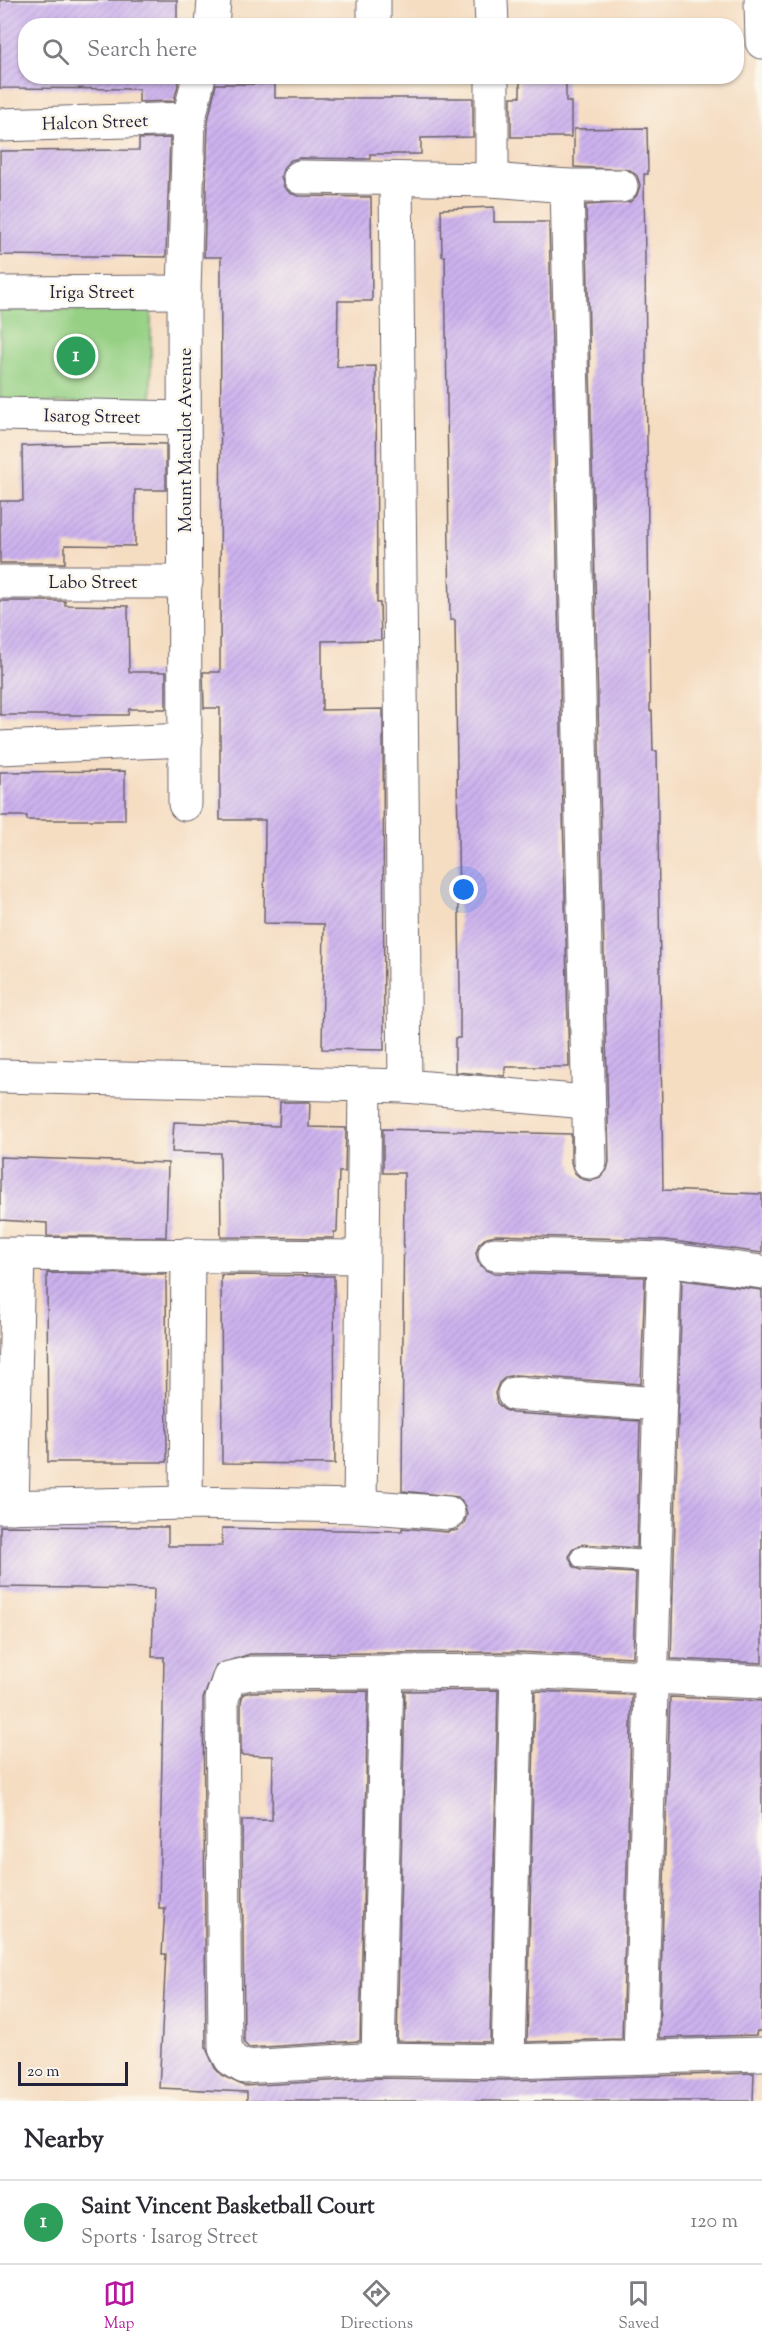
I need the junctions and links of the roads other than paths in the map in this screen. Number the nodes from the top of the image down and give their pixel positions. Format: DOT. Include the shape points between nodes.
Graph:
graph roads {
  1 [pos="214,0"];
  2 [pos="374,0"];
  3 [pos="491,0"];
  4 [pos="761,0"];
  5 [pos="213,18"];
  6 [pos="374,18"];
  7 [pos="492,18"];
  8 [pos="762,42"];
  9 [pos="197,84"];
  10 [pos="492,84"];
  11 [pos="189,119"];
  12 [pos="0,125"];
  13 [pos="300,177"];
  14 [pos="396,179"];
  15 [pos="492,180"];
  16 [pos="567,186"];
  17 [pos="621,186"];
  18 [pos="184,292"];
  19 [pos="0,293"];
  20 [pos="0,414"];
  21 [pos="185,418"];
  22 [pos="0,582"];
  23 [pos="186,582"];
  24 [pos="186,740"];
  25 [pos="0,748"];
  26 [pos="185,804"];
  27 [pos="0,1076"];
  28 [pos="365,1085"];
  29 [pos="405,1086"];
  30 [pos="586,1102"];
  31 [pos="590,1162"];
  32 [pos="9,1254"];
  33 [pos="188,1254"];
  34 [pos="495,1254"];
  35 [pos="362,1257"];
  36 [pos="664,1259"];
  37 [pos="762,1272"];
  38 [pos="514,1394"];
  39 [pos="660,1404"];
  40 [pos="186,1503"];
  41 [pos="360,1506"];
  42 [pos="6,1507"];
  43 [pos="448,1513"];
  44 [pos="582,1557"];
  45 [pos="656,1562"];
  46 [pos="517,1671"];
  47 [pos="387,1672"];
  48 [pos="653,1676"];
  49 [pos="762,1682"];
  50 [pos="762,2054"];
  51 [pos="640,2057"];
  52 [pos="378,2059"];
  53 [pos="508,2061"];
  1 -- 5 [label="street"];
  2 -- 6 [label="street"];
  3 -- 7 [label="street"];
  4 -- 8 [label="street"];
  9 -- 11 [label="street, Mount Maculot Avenue"];
  10 -- 15 [label="street"];
  11 -- 12 [label="street, Halcon Street"];
  11 -- 18 [label="street, Mount Maculot Avenue"];
  13 -- 14 [label="street"];
  14 -- 15 [label="street"];
  14 -- 29 [label="street"];
  15 -- 16 [label="street"];
  16 -- 17 [label="street"];
  16 -- 30 [label="street"];
  18 -- 19 [label="street, Iriga Street"];
  18 -- 21 [label="street, Mount Maculot Avenue"];
  20 -- 21 [label="street, Isarog Street"];
  21 -- 23 [label="street, Mount Maculot Avenue"];
  22 -- 23 [label="street, Labo Street"];
  23 -- 24 [label="street, Mount Maculot Avenue"];
  24 -- 25 [label="street"];
  24 -- 26 [label="street, Mount Maculot Avenue"];
  27 -- 28 [label="street"];
  28 -- 29 [label="street"];
  28 -- 35 [label="street"];
  29 -- 30 [label="street"];
  30 -- 31 [label="street"];
  32 -- 33 [label="street"];
  32 -- 42 [label="street"];
  33 -- 35 [label="street"];
  33 -- 40 [label="street"];
  34 -- 36 [label="street"];
  35 -- 41 [label="street"];
  36 -- 37 [label="street"];
  36 -- 39 [label="street"];
  38 -- 39 [label="street"];
  39 -- 45 [label="street"];
  40 -- 41 [label="street"];
  40 -- 42 [label="street"];
  41 -- 43 [label="street"];
  44 -- 45 [label="lane"];
  45 -- 48 [label="street"];
  46 -- 47 [label="street"];
  46 -- 48 [label="street"];
  46 -- 53 [label="street"];
  47 -- 52 [label="street"];
  47 -- 52 [label="street" via="250,1673 229,1678 222,1699 225,2048 231,2059 244,2067"];
  48 -- 49 [label="street"];
  48 -- 51 [label="street"];
  50 -- 51 [label="street"];
  51 -- 53 [label="street"];
  52 -- 53 [label="street"];
}
